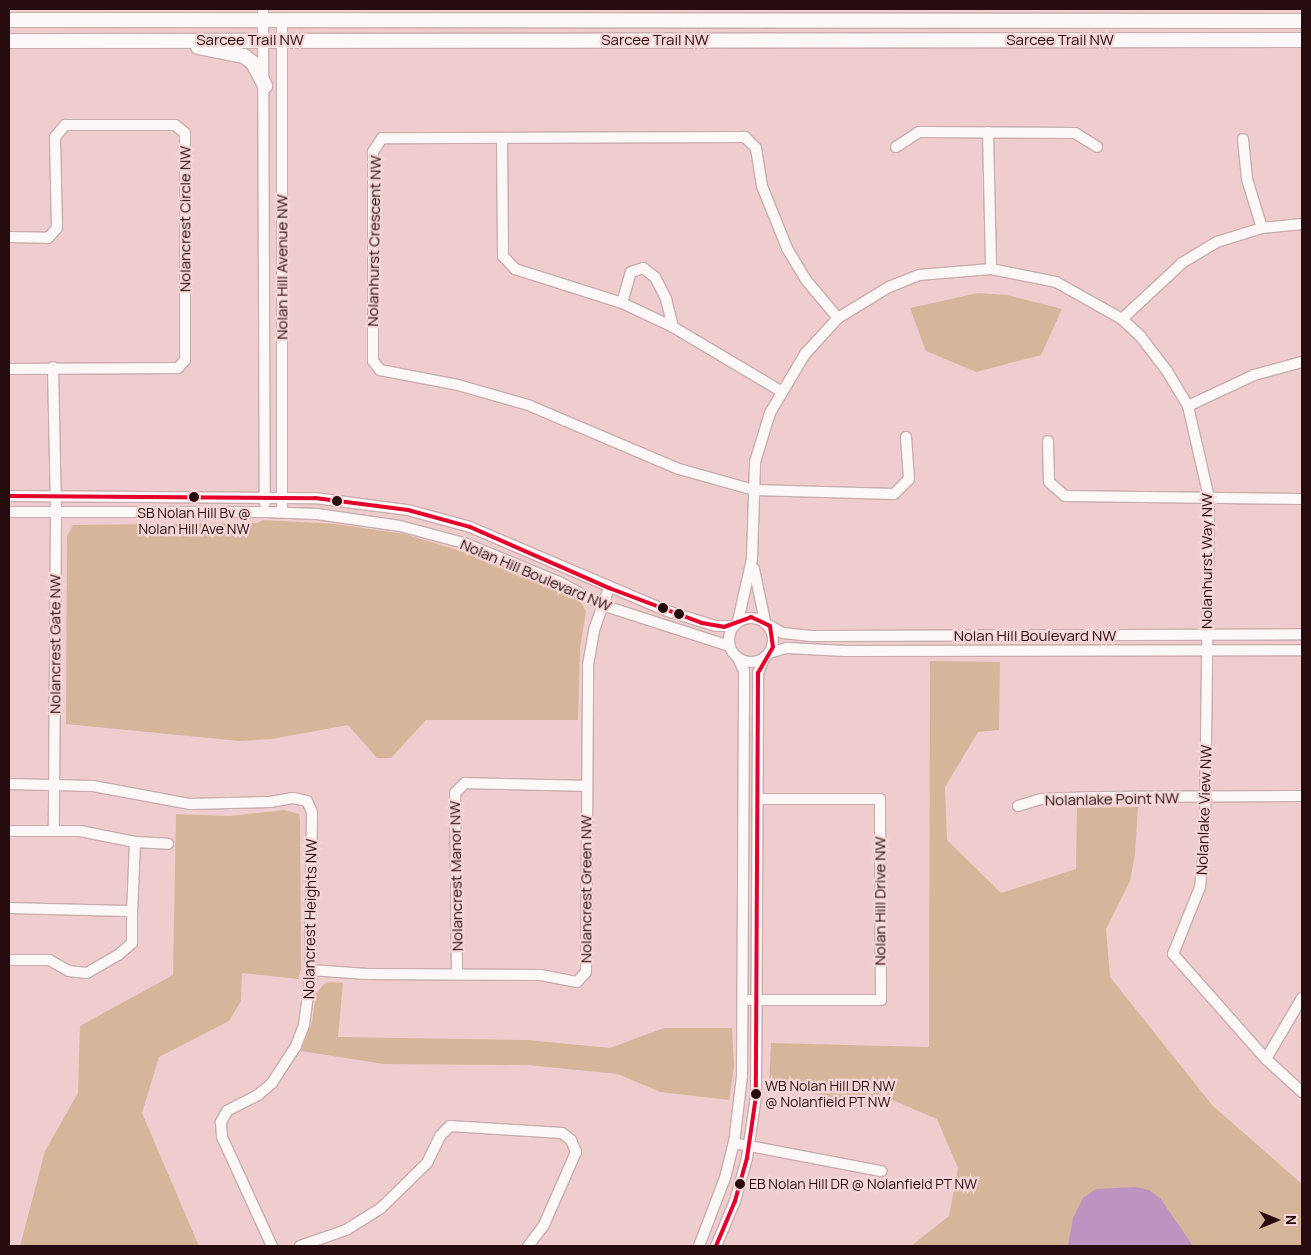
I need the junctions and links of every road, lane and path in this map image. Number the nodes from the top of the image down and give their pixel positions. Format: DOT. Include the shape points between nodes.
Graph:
graph roads {
  1 [pos="263,15"];
  2 [pos="9,20"];
  3 [pos="282,21"];
  4 [pos="1302,21"];
  5 [pos="264,40"];
  6 [pos="282,40"];
  7 [pos="1302,40"];
  8 [pos="9,41"];
  9 [pos="186,41"];
  10 [pos="265,86"];
  11 [pos="988,132"];
  12 [pos="502,138"];
  13 [pos="1243,139"];
  14 [pos="896,147"];
  15 [pos="1097,147"];
  16 [pos="1302,224"];
  17 [pos="1262,228"];
  18 [pos="9,238"];
  19 [pos="991,269"];
  20 [pos="622,303"];
  21 [pos="838,318"];
  22 [pos="1122,319"];
  23 [pos="673,327"];
  24 [pos="1302,362"];
  25 [pos="53,367"];
  26 [pos="9,369"];
  27 [pos="781,391"];
  28 [pos="1188,406"];
  29 [pos="906,437"];
  30 [pos="1048,441"];
  31 [pos="754,490"];
  32 [pos="9,496"];
  33 [pos="281,497"];
  34 [pos="265,498"];
  35 [pos="1209,498"];
  36 [pos="1302,499"];
  37 [pos="55,504"];
  38 [pos="9,512"];
  39 [pos="265,512"];
  40 [pos="282,512"];
  41 [pos="752,559"];
  42 [pos="610,588"];
  43 [pos="602,605"];
  44 [pos="736,624"];
  45 [pos="767,624"];
  46 [pos="1302,634"];
  47 [pos="1208,635"];
  48 [pos="730,646"];
  49 [pos="1302,650"];
  50 [pos="1208,651"];
  51 [pos="767,656"];
  52 [pos="738,658"];
  53 [pos="744,734"];
  54 [pos="758,734"];
  55 [pos="55,783"];
  56 [pos="9,784"];
  57 [pos="586,786"];
  58 [pos="1302,796"];
  59 [pos="1206,797"];
  60 [pos="758,800"];
  61 [pos="1018,806"];
  62 [pos="9,831"];
  63 [pos="54,831"];
  64 [pos="135,842"];
  65 [pos="168,844"];
  66 [pos="9,908"];
  67 [pos="132,914"];
  68 [pos="9,960"];
  69 [pos="310,970"];
  70 [pos="457,974"];
  71 [pos="1302,998"];
  72 [pos="743,1000"];
  73 [pos="756,1000"];
  74 [pos="1266,1060"];
  75 [pos="1302,1092"];
  76 [pos="734,1143"];
  77 [pos="749,1144"];
  78 [pos="881,1171"];
  79 [pos="272,1246"];
  80 [pos="300,1246"];
  81 [pos="528,1246"];
  82 [pos="699,1246"];
  83 [pos="716,1246"];
  1 -- 2 [label="main road, Sarcee Trail NW"];
  1 -- 3 [label="main road, Sarcee Trail NW"];
  1 -- 5 [label="street, Nolan Hill Avenue NW"];
  3 -- 4 [label="main road, Sarcee Trail NW"];
  3 -- 6 [label="street, Nolan Hill Avenue NW"];
  5 -- 6 [label="main road, Sarcee Trail NW"];
  5 -- 9 [label="main road, Sarcee Trail NW"];
  5 -- 10 [label="street, Nolan Hill Avenue NW"];
  6 -- 7 [label="main road, Sarcee Trail NW"];
  6 -- 33 [label="street, Nolan Hill Avenue NW"];
  8 -- 9 [label="main road, Sarcee Trail NW"];
  9 -- 10 [label="main road" via="201,48 244,56 253,63"];
  10 -- 34 [label="street, Nolan Hill Avenue NW"];
  11 -- 14 [label="street" via="919,132"];
  11 -- 15 [label="street" via="1075,133"];
  11 -- 19 [label="street"];
  12 -- 20 [label="street" via="503,256 515,269"];
  12 -- 21 [label="street, Nolanhurst Crescent NW" via="745,137 756,148 762,186 787,248 806,280"];
  12 -- 31 [label="street, Nolanhurst Crescent NW" via="382,138 373,152 373,361 380,370 394,374 458,385 528,405 679,469"];
  13 -- 17 [label="street" via="1247,180"];
  16 -- 17 [label="street"];
  17 -- 22 [label="street" via="1217,242 1182,263"];
  18 -- 25 [label="street, Nolancrest Circle NW" via="48,238 57,228 55,137 65,125 175,125 185,133 185,360 178,368"];
  19 -- 21 [label="street, Nolanhurst Way NW" via="919,276 888,287"];
  19 -- 22 [label="street, Nolanhurst Way NW" via="1056,282"];
  20 -- 23 [label="street"];
  20 -- 23 [label="street" via="631,272 644,268 655,277"];
  21 -- 27 [label="street, Nolanhurst Way NW" via="805,354"];
  22 -- 28 [label="street, Nolanhurst Way NW" via="1162,364"];
  23 -- 27 [label="street"];
  24 -- 28 [label="street" via="1254,374"];
  25 -- 26 [label="street, Nolancrest Circle NW"];
  25 -- 37 [label="street"];
  27 -- 31 [label="street, Nolanhurst Way NW" via="770,413 755,462"];
  28 -- 35 [label="street, Nolanhurst Way NW"];
  29 -- 31 [label="street" via="909,480 894,494"];
  30 -- 35 [label="street" via="1049,482 1065,496"];
  31 -- 41 [label="street, Nolanhurst Way NW"];
  32 -- 37 [label="street, Nolan Hill Boulevard NW"];
  33 -- 34 [label="street, Nolan Hill Boulevard NW"];
  33 -- 40 [label="street, Nolan Hill Avenue NW"];
  33 -- 42 [label="street, Nolan Hill Boulevard NW" via="398,509 452,522"];
  34 -- 37 [label="street, Nolan Hill Boulevard NW"];
  34 -- 39 [label="street, Nolan Hill Avenue NW"];
  35 -- 36 [label="street"];
  35 -- 47 [label="street, Nolanhurst Way NW"];
  37 -- 38 [label="street, Nolan Hill Boulevard NW"];
  37 -- 39 [label="street, Nolan Hill Boulevard NW"];
  37 -- 55 [label="street, Nolancrest Gate NW"];
  39 -- 40 [label="street, Nolan Hill Boulevard NW"];
  40 -- 43 [label="street, Nolan Hill Boulevard NW" via="400,526 464,543 559,582"];
  41 -- 44 [label="street, Nolanhurst Way NW"];
  41 -- 45 [label="street, Nolanhurst Way NW"];
  42 -- 43 [label="street, Nolancrest Green NW"];
  42 -- 44 [label="street, Nolan Hill Boulevard NW" via="702,623"];
  43 -- 48 [label="street, Nolan Hill Boulevard NW"];
  43 -- 57 [label="street, Nolancrest Green NW" via="588,665"];
  44 -- 45 [label="street" via="751,617"];
  44 -- 48 [label="street"];
  45 -- 47 [label="street, Nolan Hill Boulevard NW" via="791,634 814,636"];
  45 -- 51 [label="street" via="774,640"];
  46 -- 47 [label="street, Nolan Hill Boulevard NW"];
  47 -- 50 [label="street, Nolanhurst Way NW"];
  48 -- 52 [label="street"];
  49 -- 50 [label="street, Nolan Hill Boulevard NW"];
  50 -- 51 [label="street, Nolan Hill Boulevard NW" via="845,651 787,648"];
  50 -- 59 [label="street, Nolanlake View NW"];
  51 -- 52 [label="street" via="751,662"];
  51 -- 54 [label="street" via="758,673"];
  52 -- 53 [label="street" via="744,671"];
  53 -- 54 [label="street"];
  53 -- 72 [label="street"];
  54 -- 60 [label="street"];
  55 -- 56 [label="street, Nolancrest Heights NW"];
  55 -- 63 [label="street"];
  55 -- 69 [label="street, Nolancrest Heights NW" via="126,791 190,804 270,802 292,798 307,801 312,812"];
  57 -- 70 [label="street, Nolancrest Manor NW" via="465,783 455,793"];
  57 -- 70 [label="street, Nolancrest Green NW" via="586,972 577,982 541,975"];
  58 -- 59 [label="street, Nolanlake Point NW"];
  59 -- 61 [label="street, Nolanlake Point NW" via="1041,799"];
  59 -- 74 [label="street, Nolanlake View NW" via="1200,888 1173,954"];
  60 -- 73 [label="street"];
  60 -- 73 [label="street, Nolan Hill Drive NW" via="880,799 881,1000"];
  62 -- 63 [label="street"];
  63 -- 64 [label="street" via="80,831"];
  64 -- 65 [label="street"];
  64 -- 67 [label="street"];
  66 -- 67 [label="street" via="127,911"];
  67 -- 68 [label="street" via="132,942 118,955 87,973 69,971 49,960"];
  69 -- 70 [label="street, Nolancrest Green NW"];
  69 -- 79 [label="street, Nolancrest Heights NW" via="304,1025 285,1066 265,1089 227,1111 221,1122 222,1137"];
  71 -- 74 [label="street"];
  72 -- 73 [label="street, Nolan Hill Drive NW"];
  72 -- 76 [label="street" via="742,1076"];
  73 -- 77 [label="street" via="756,1096"];
  74 -- 75 [label="street, Nolanlake View NW"];
  76 -- 77 [label="street"];
  76 -- 82 [label="street" via="726,1178"];
  77 -- 78 [label="street"];
  77 -- 83 [label="street" via="735,1201"];
  80 -- 81 [label="street" via="346,1230 381,1208 427,1163 440,1136 450,1126 562,1133 571,1140 576,1152 544,1225"];
}
